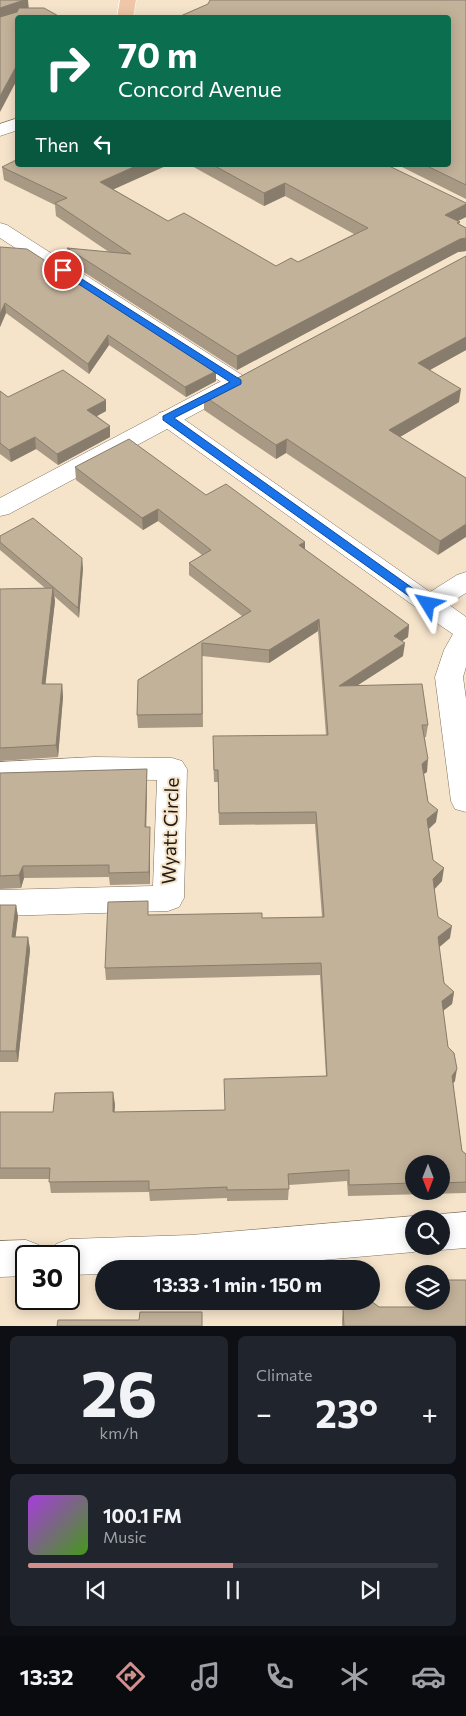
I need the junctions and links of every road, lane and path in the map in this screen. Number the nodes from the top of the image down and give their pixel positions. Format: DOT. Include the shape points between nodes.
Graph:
graph roads {
  1 [pos="128,0"];
  2 [pos="126,15"];
  3 [pos="15,124"];
  4 [pos="0,130"];
  5 [pos="0,229"];
  6 [pos="167,418"];
  7 [pos="0,508"];
  8 [pos="466,581"];
  9 [pos="428,604"];
  10 [pos="466,630"];
  11 [pos="466,636"];
  12 [pos="0,774"];
  13 [pos="466,801"];
  14 [pos="0,903"];
  15 [pos="466,1230"];
  16 [pos="450,1231"];
  17 [pos="405,1235"];
  18 [pos="80,1257"];
  19 [pos="15,1258"];
  20 [pos="0,1259"];
  1 -- 2 [label="main road"];
  3 -- 4 [label="street"];
  5 -- 6 [label="street" via="244,378"];
  6 -- 7 [label="street"];
  6 -- 9 [label="street"];
  8 -- 9 [label="street"];
  9 -- 10 [label="street"];
  11 -- 13 [label="street" via="449,678"];
  12 -- 14 [label="street, Wyatt Circle" via="94,768 172,769 168,898"];
  15 -- 16 [label="street"];
  17 -- 18 [label="street" via="191,1253"];
  19 -- 20 [label="street"];
}
